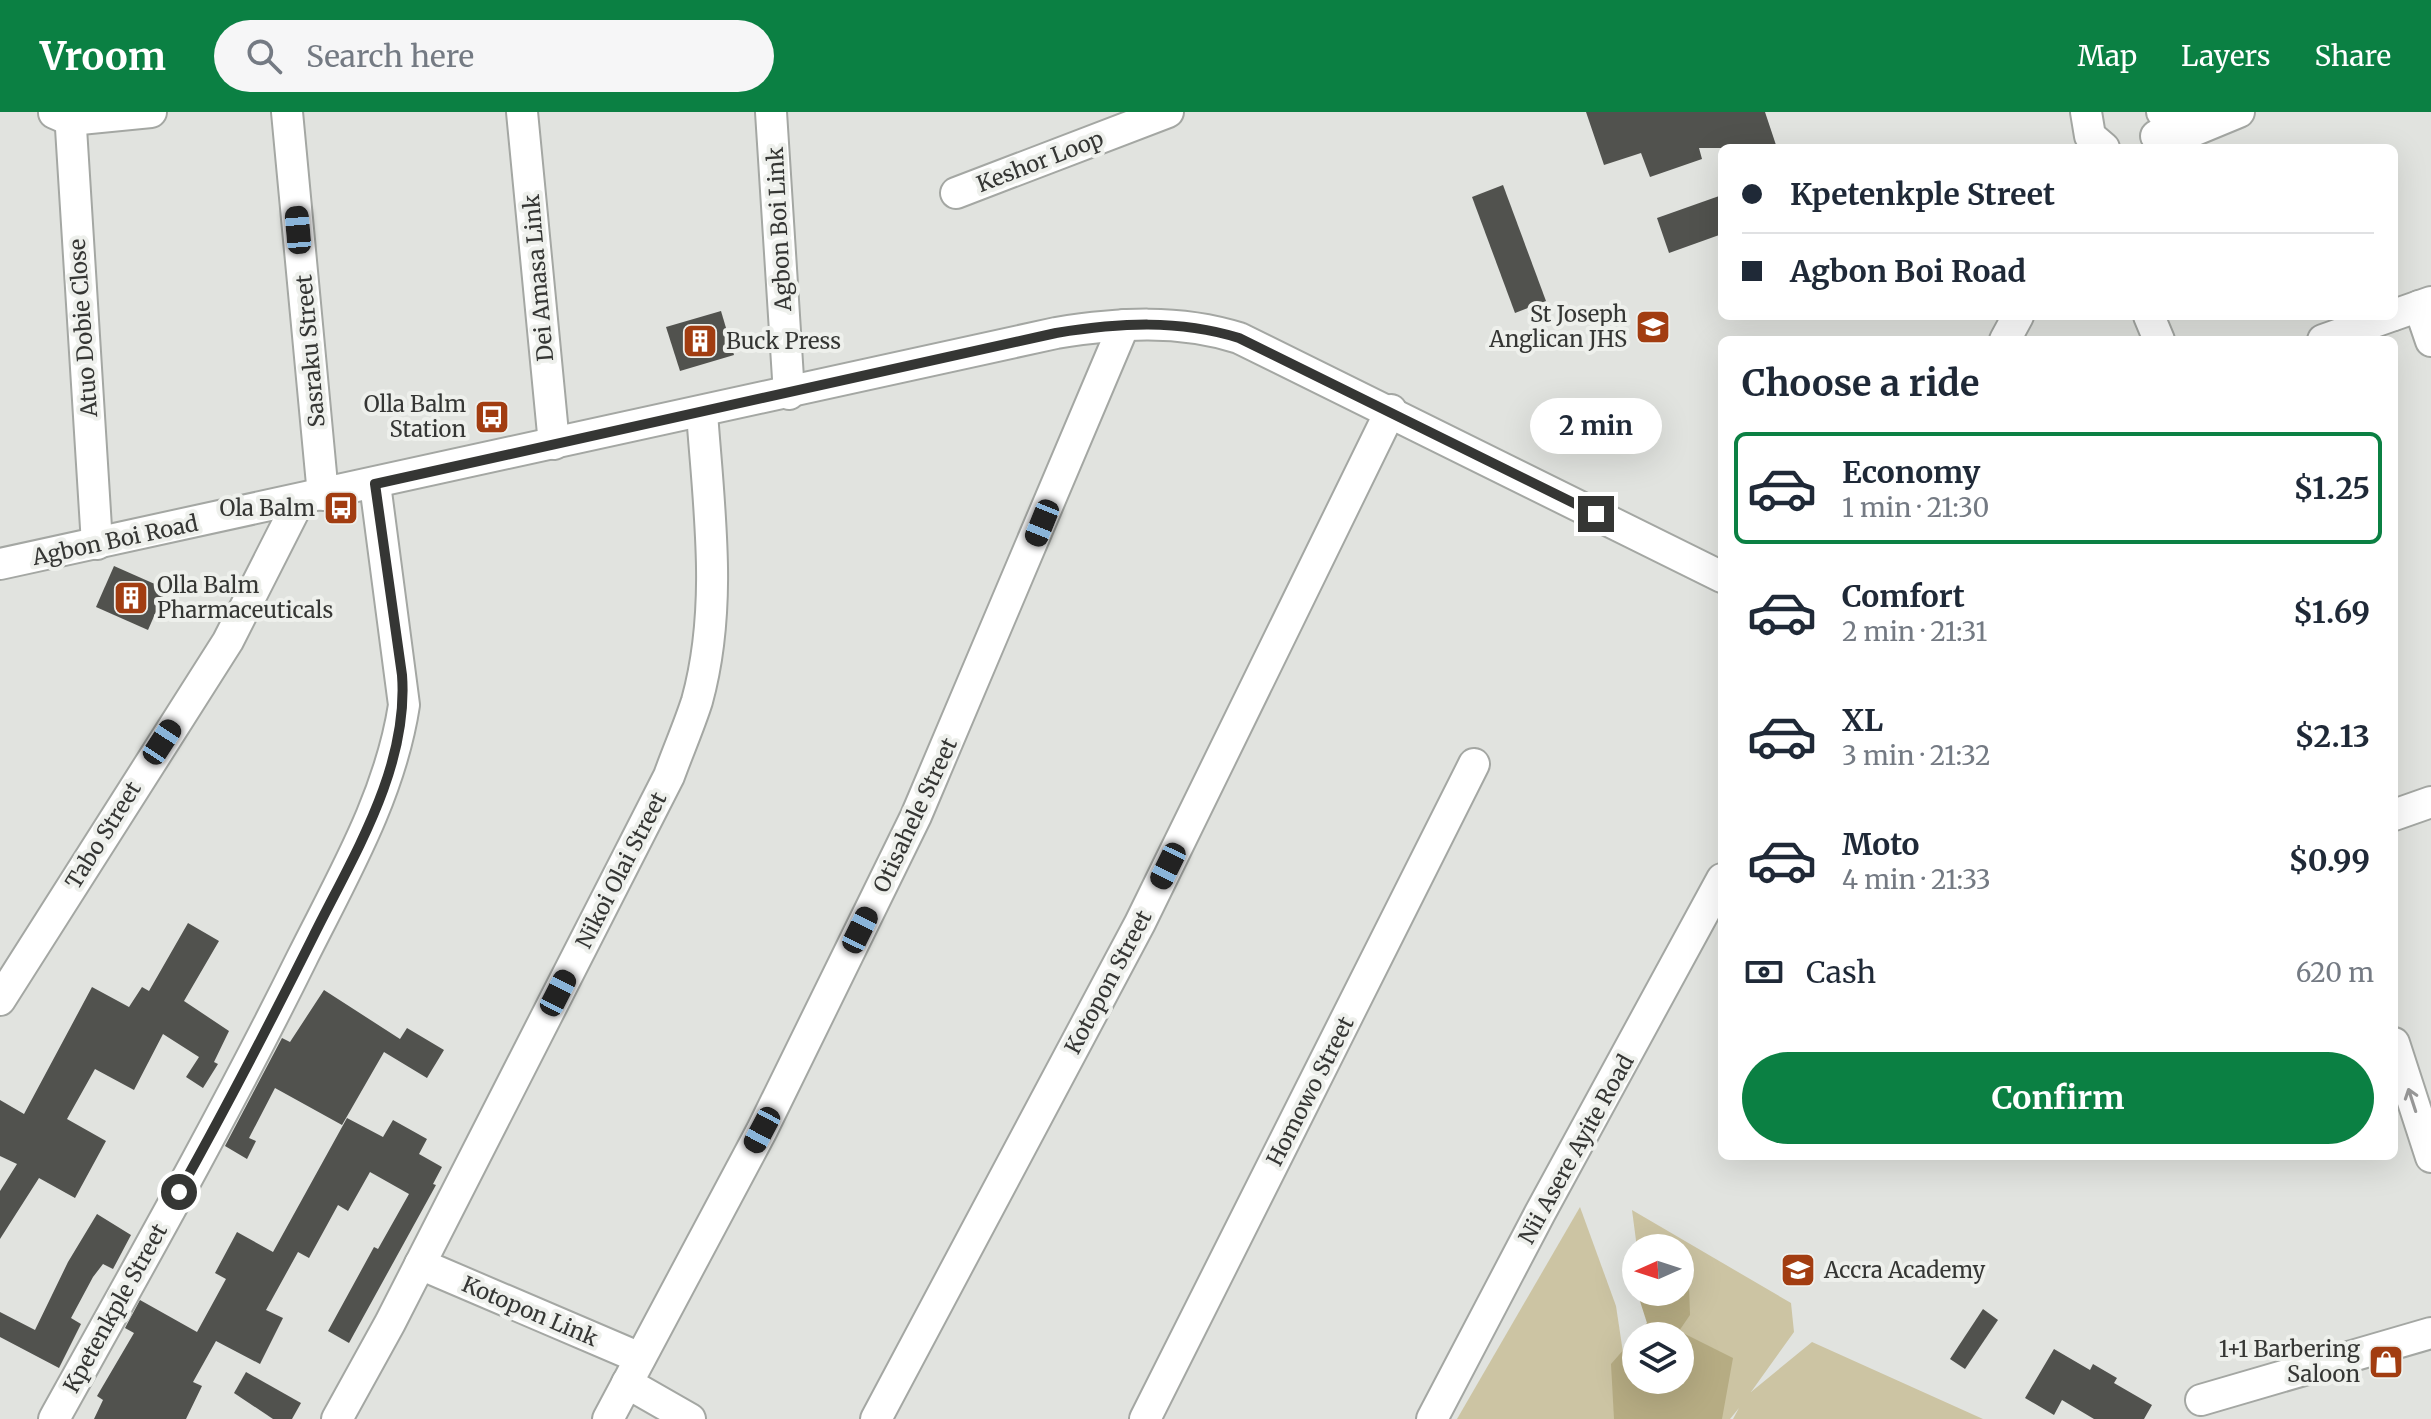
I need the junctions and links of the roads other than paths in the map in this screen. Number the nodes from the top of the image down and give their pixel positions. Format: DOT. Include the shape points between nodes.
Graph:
graph roads {
  1 [pos="151,112"];
  2 [pos="287,112"];
  3 [pos="522,112"];
  4 [pos="771,112"];
  5 [pos="1168,112"];
  6 [pos="64,115"];
  7 [pos="2227,116"];
  8 [pos="2156,127"];
  9 [pos="956,193"];
  10 [pos="2409,310"];
  11 [pos="2380,320"];
  12 [pos="1124,325"];
  13 [pos="2334,336"];
  14 [pos="2431,341"];
  15 [pos="789,394"];
  16 [pos="1391,410"];
  17 [pos="702,413"];
  18 [pos="554,444"];
  19 [pos="375,484"];
  20 [pos="320,496"];
  21 [pos="97,544"];
  22 [pos="0,564"];
  23 [pos="1718,575"];
  24 [pos="1474,764"];
  25 [pos="2431,802"];
  26 [pos="2398,814"];
  27 [pos="1718,886"];
  28 [pos="0,1000"];
  29 [pos="2398,1055"];
  30 [pos="2431,1157"];
  31 [pos="420,1264"];
  32 [pos="2431,1333"];
  33 [pos="634,1371"];
  34 [pos="2201,1400"];
  35 [pos="54,1419"];
  36 [pos="337,1419"];
  37 [pos="608,1419"];
  38 [pos="690,1419"];
  39 [pos="876,1419"];
  40 [pos="1145,1419"];
  41 [pos="1432,1419"];
  1 -- 6 [label="street"];
  2 -- 20 [label="street, Sasraku Street"];
  3 -- 18 [label="street, Dei Amasa Link"];
  4 -- 15 [label="street, Agbon Boi Link"];
  5 -- 9 [label="street, Keshor Loop"];
  6 -- 21 [label="street, Atuo Dobie Close"];
  7 -- 8 [label="street" via="2181,136"];
  10 -- 14 [label="street"];
  11 -- 13 [label="street"];
  12 -- 15 [label="street, Agbon Boi Road" via="1056,333"];
  12 -- 16 [label="street, Agbon Boi Road" via="1178,324 1224,334"];
  12 -- 33 [label="street, Otisahele Street" via="922,803 762,1130"];
  15 -- 17 [label="street, Agbon Boi Road"];
  16 -- 23 [label="street, Agbon Boi Road"];
  16 -- 39 [label="street, Kotopon Street" via="1140,923"];
  17 -- 18 [label="street, Agbon Boi Road"];
  17 -- 31 [label="street, Nikoi Olai Street" via="713,560 696,702 669,776"];
  18 -- 19 [label="street, Agbon Boi Road"];
  19 -- 20 [label="street, Agbon Boi Road"];
  19 -- 35 [label="street, Kpetenkple Street" via="404,705 399,741 378,803 249,1065"];
  20 -- 21 [label="street, Agbon Boi Road"];
  20 -- 28 [label="street, Tabo Street"];
  21 -- 22 [label="street, Agbon Boi Road"];
  24 -- 40 [label="street, Homowo Street"];
  25 -- 26 [label="street"];
  27 -- 41 [label="street, Nii Asere Ayite Road"];
  30 -- 29 [label="street, one-way"];
  31 -- 33 [label="street, Kotopon Link"];
  31 -- 36 [label="street, Nikoi Olai Street"];
  32 -- 34 [label="street"];
  33 -- 37 [label="street, Otisahele Street"];
  33 -- 38 [label="street, Kotopon Link"];
}
